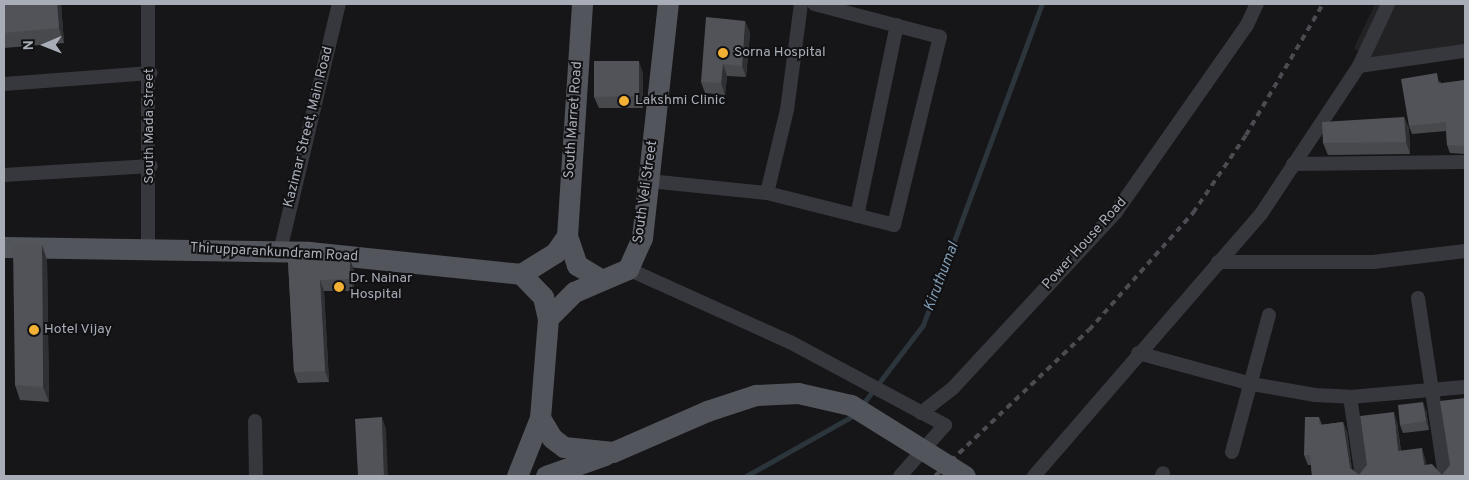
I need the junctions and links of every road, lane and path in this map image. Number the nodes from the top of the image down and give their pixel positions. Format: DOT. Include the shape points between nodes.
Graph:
graph roads {
  1 [pos="148,4"];
  2 [pos="339,4"];
  3 [pos="582,4"];
  4 [pos="668,4"];
  5 [pos="801,4"];
  6 [pos="814,4"];
  7 [pos="1257,4"];
  8 [pos="1388,4"];
  9 [pos="897,26"];
  10 [pos="1465,50"];
  11 [pos="1359,66"];
  12 [pos="151,73"];
  13 [pos="4,84"];
  14 [pos="1465,162"];
  15 [pos="1293,164"];
  16 [pos="151,166"];
  17 [pos="4,175"];
  18 [pos="649,181"];
  19 [pos="767,193"];
  20 [pos="857,216"];
  21 [pos="567,236"];
  22 [pos="4,247"];
  23 [pos="148,248"];
  24 [pos="280,251"];
  25 [pos="1465,251"];
  26 [pos="1218,262"];
  27 [pos="628,269"];
  28 [pos="521,274"];
  29 [pos="600,279"];
  30 [pos="1418,298"];
  31 [pos="1269,315"];
  32 [pos="548,318"];
  33 [pos="1138,353"];
  34 [pos="1252,384"];
  35 [pos="1465,387"];
  36 [pos="1430,390"];
  37 [pos="1350,397"];
  38 [pos="921,413"];
  39 [pos="540,418"];
  40 [pos="255,420"];
  41 [pos="613,452"];
  42 [pos="1232,452"];
  43 [pos="256,476"];
  44 [pos="518,476"];
  45 [pos="546,476"];
  46 [pos="900,476"];
  47 [pos="965,476"];
  48 [pos="1034,476"];
  49 [pos="1362,476"];
  50 [pos="1445,476"];
  1 -- 12 [label="street, South Mada Street"];
  2 -- 24 [label="street, Kazimar Street, Main Road"];
  3 -- 21 [label="main road, South Marret Road"];
  4 -- 18 [label="main road, South Veli Street"];
  5 -- 19 [label="street" via="787,110"];
  6 -- 9 [label="street"];
  7 -- 38 [label="street, Power House Road" via="1247,25 1116,212 953,388"];
  8 -- 11 [label="street"];
  9 -- 20 [label="street"];
  9 -- 20 [label="street" via="940,37 894,225"];
  10 -- 11 [label="street"];
  11 -- 15 [label="street"];
  12 -- 13 [label="street"];
  12 -- 16 [label="street, South Mada Street"];
  14 -- 15 [label="street"];
  15 -- 26 [label="street" via="1261,214"];
  16 -- 17 [label="street"];
  16 -- 23 [label="street, South Mada Street"];
  18 -- 19 [label="street"];
  18 -- 27 [label="main road, South Veli Street" via="642,238"];
  19 -- 20 [label="street"];
  21 -- 28 [label="main road" via="555,252"];
  21 -- 29 [label="main road, South Marret Road" via="577,265"];
  22 -- 23 [label="main road, Thirupparankundram Road"];
  23 -- 24 [label="main road, Thirupparankundram Road"];
  24 -- 28 [label="main road, Thirupparankundram Road"];
  25 -- 26 [label="street" via="1373,262"];
  26 -- 33 [label="street"];
  27 -- 29 [label="main road"];
  27 -- 38 [label="street" via="790,342"];
  28 -- 32 [label="main road" via="542,297"];
  29 -- 32 [label="main road" via="574,292"];
  30 -- 36 [label="street"];
  31 -- 34 [label="street"];
  32 -- 39 [label="main road"];
  33 -- 34 [label="street"];
  33 -- 48 [label="street"];
  34 -- 37 [label="street"];
  34 -- 42 [label="street"];
  35 -- 36 [label="street"];
  36 -- 37 [label="street"];
  36 -- 50 [label="street"];
  37 -- 49 [label="street"];
  38 -- 46 [label="street" via="945,425"];
  39 -- 41 [label="main road" via="552,438 564,447"];
  39 -- 44 [label="main road"];
  40 -- 43 [label="street"];
  41 -- 45 [label="main road"];
  41 -- 47 [label="main road, bridge" via="707,410 756,395 798,393 851,405"];
}
